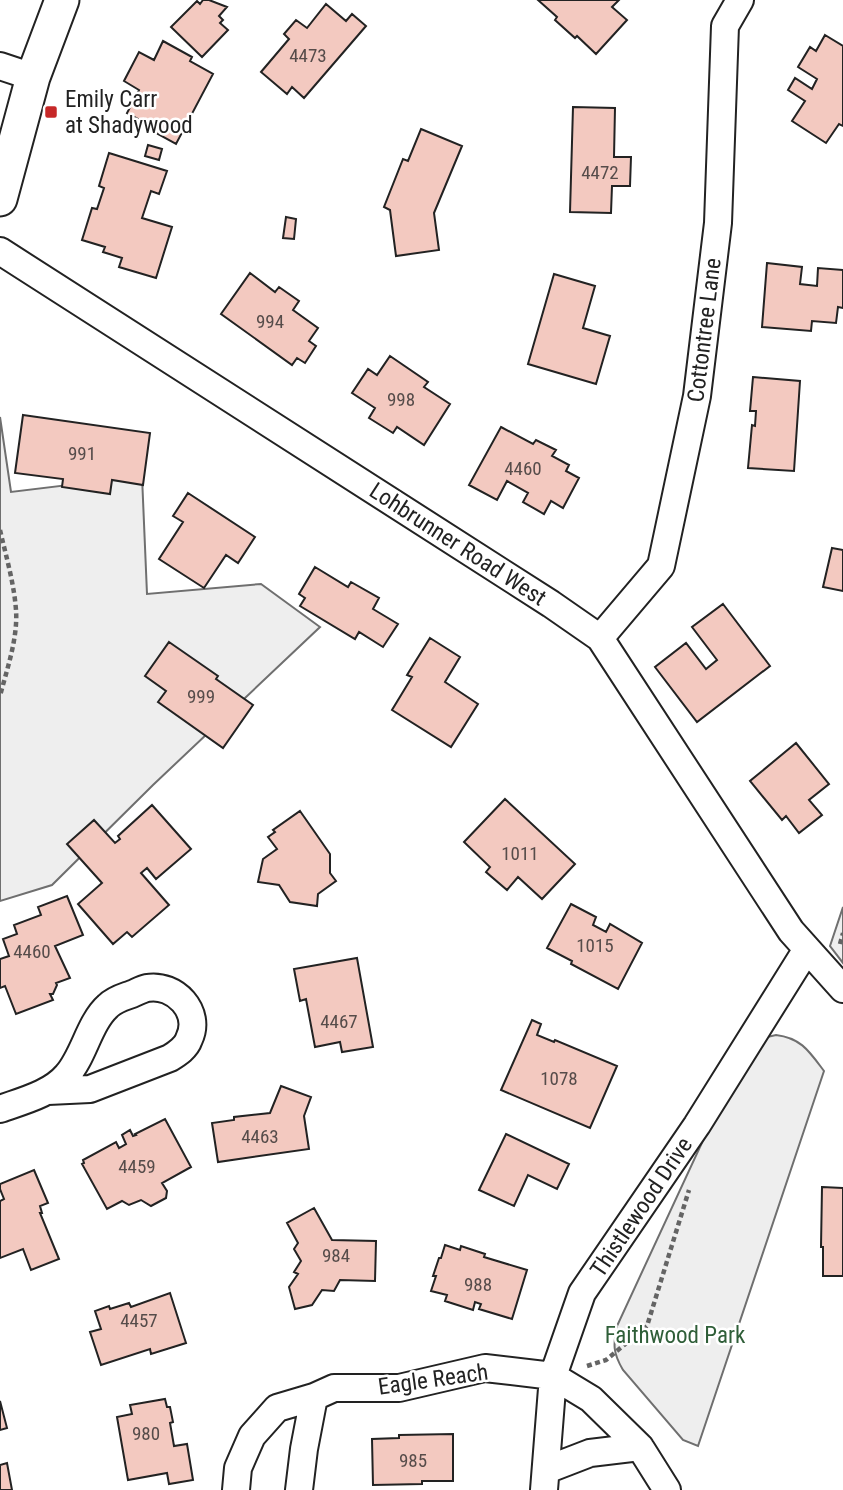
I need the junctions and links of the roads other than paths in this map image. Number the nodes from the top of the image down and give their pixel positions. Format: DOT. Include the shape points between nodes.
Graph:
graph roads {
  1 [pos="62,0"];
  2 [pos="740,0"];
  3 [pos="0,66"];
  4 [pos="33,77"];
  5 [pos="0,199"];
  6 [pos="0,251"];
  7 [pos="600,638"];
  8 [pos="807,949"];
  9 [pos="836,982"];
  10 [pos="48,1091"];
  11 [pos="0,1109"];
  12 [pos="553,1376"];
  13 [pos="314,1397"];
  14 [pos="640,1447"];
  15 [pos="545,1480"];
  16 [pos="236,1490"];
  17 [pos="299,1490"];
  18 [pos="667,1490"];
  1 -- 4 [label="street"];
  2 -- 7 [label="street, Cottontree Lane" via="726,26 718,223 697,396 661,566"];
  3 -- 4 [label="street"];
  4 -- 5 [label="street"];
  6 -- 7 [label="street, Lohbrunner Road West"];
  7 -- 8 [label="street, Lohbrunner Road West"];
  8 -- 9 [label="street, Lohbrunner Road West"];
  8 -- 12 [label="street, Thistlewood Drive" via="697,1125 582,1293"];
  10 -- 10 [label="street" via="90,1089 170,1058 190,1039 191,1012 173,992 160,987 116,1000 100,1016 67,1076"];
  10 -- 11 [label="street"];
  12 -- 13 [label="street, Eagle Reach" via="485,1368 400,1388 334,1388"];
  12 -- 14 [label="street" via="591,1399"];
  12 -- 15 [label="street, Thistlewood Drive"];
  13 -- 16 [label="street, Eagle Reach" via="277,1408 252,1436 238,1468"];
  13 -- 17 [label="street"];
  14 -- 15 [label="street" via="590,1453"];
  14 -- 18 [label="street"];
}
